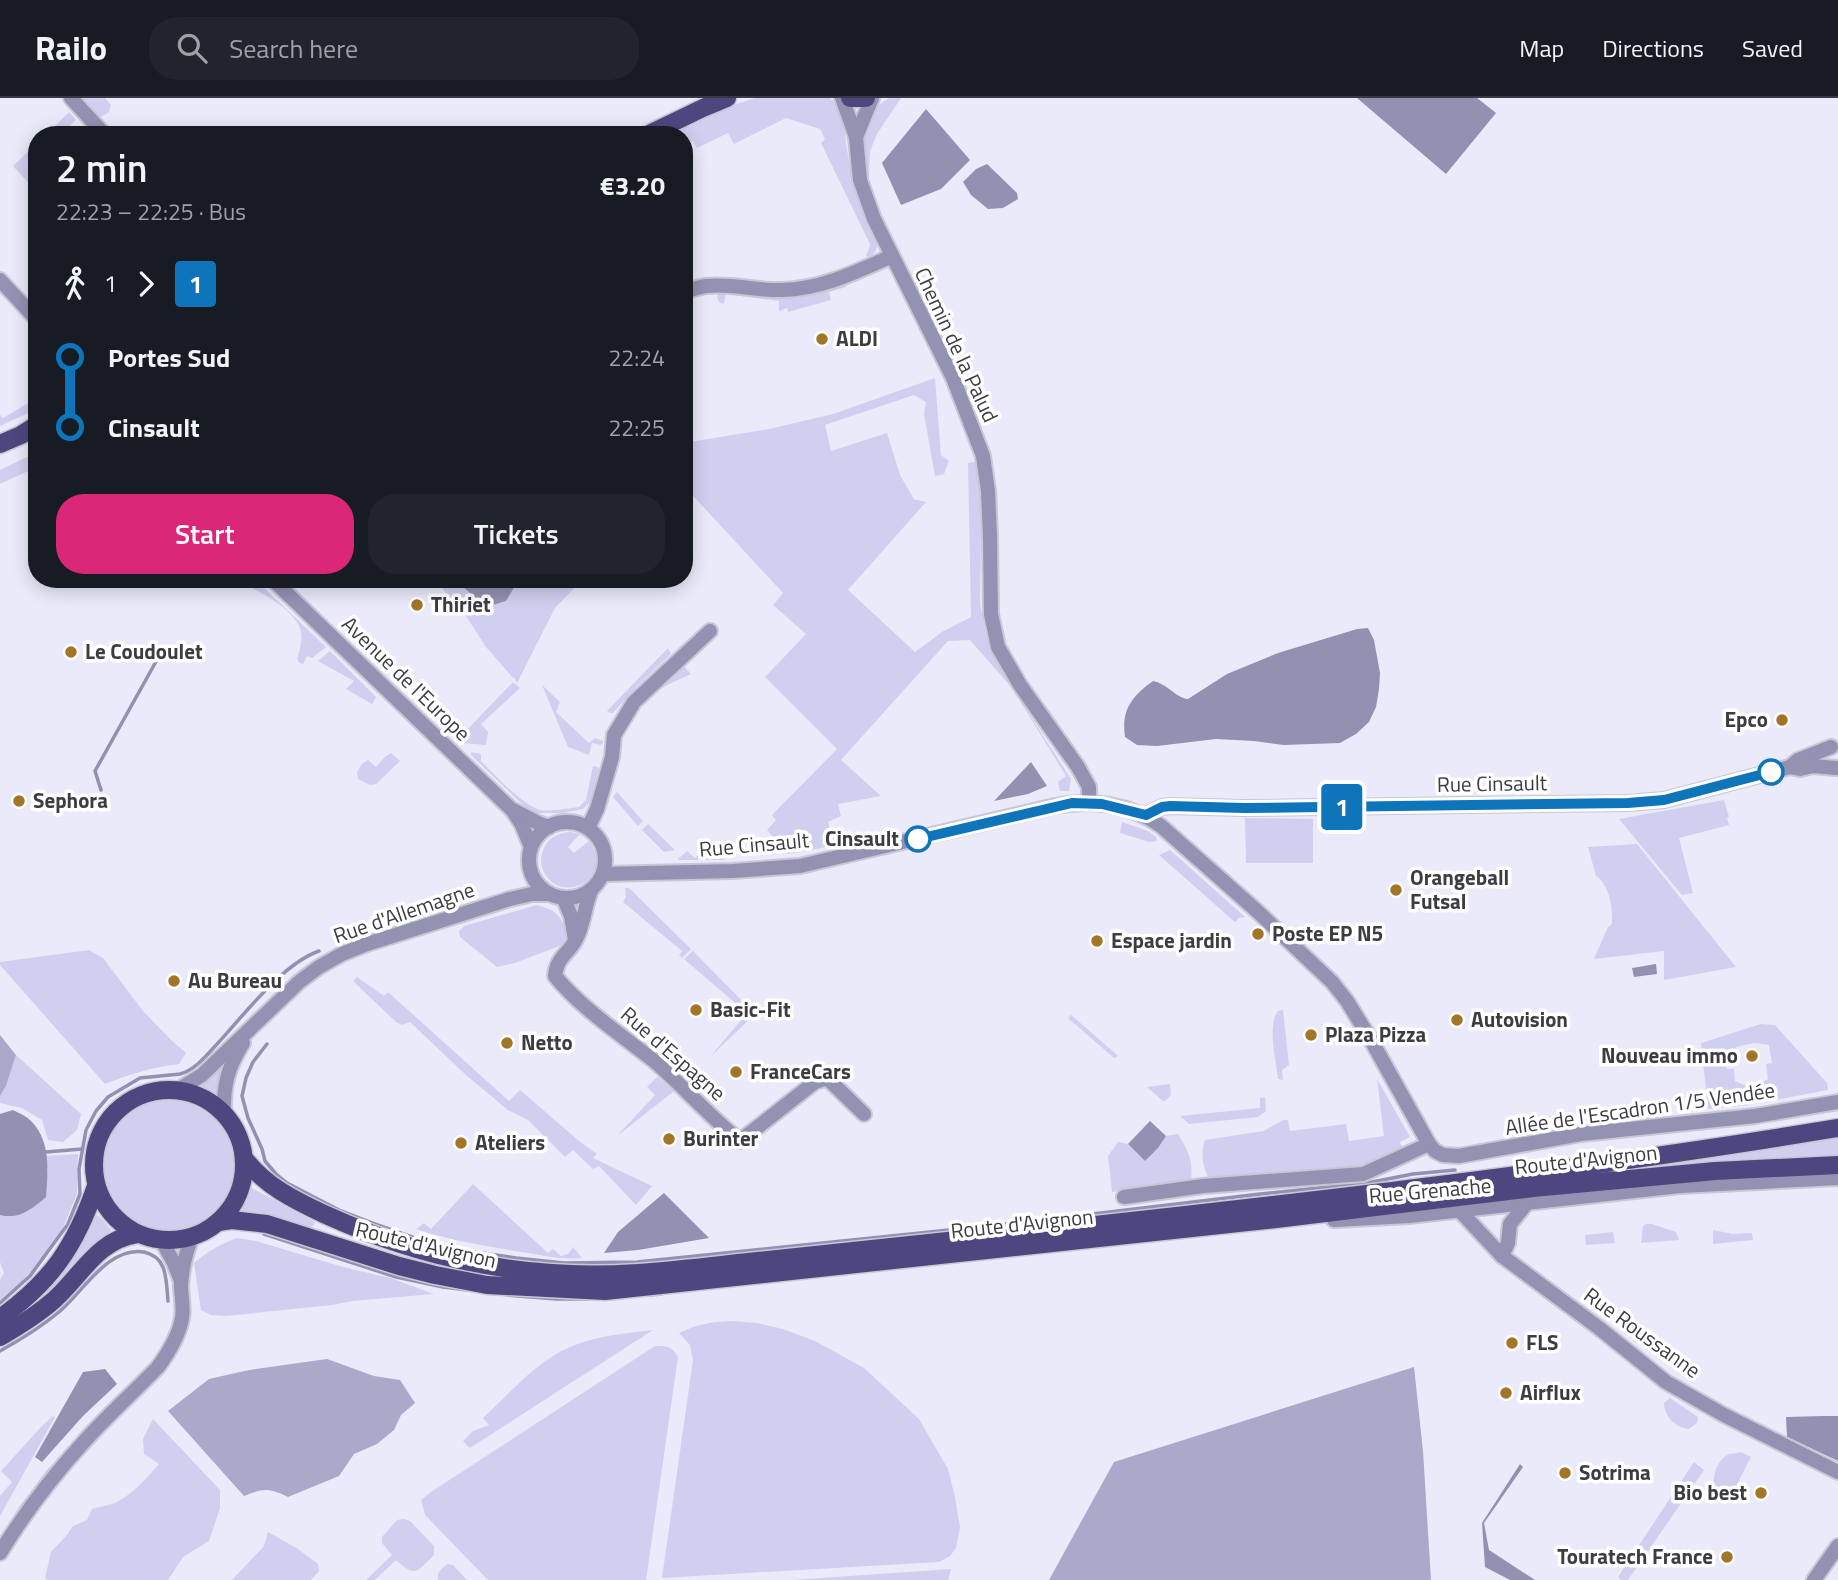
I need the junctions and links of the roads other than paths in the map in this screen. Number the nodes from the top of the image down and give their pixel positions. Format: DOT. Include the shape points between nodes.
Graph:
graph roads {
  1 [pos="71,98"];
  2 [pos="727,98"];
  3 [pos="842,98"];
  4 [pos="850,98"];
  5 [pos="869,98"];
  6 [pos="97,126"];
  7 [pos="666,126"];
  8 [pos="856,136"];
  9 [pos="892,257"];
  10 [pos="0,280"];
  11 [pos="693,289"];
  12 [pos="28,310"];
  13 [pos="28,434"];
  14 [pos="0,444"];
  15 [pos="281,588"];
  16 [pos="710,631"];
  17 [pos="1835,741"];
  18 [pos="1790,767"];
  19 [pos="1837,770"];
  20 [pos="1089,802"];
  21 [pos="1191,806"];
  22 [pos="511,809"];
  23 [pos="1146,815"];
  24 [pos="1161,826"];
  25 [pos="548,827"];
  26 [pos="588,828"];
  27 [pos="531,847"];
  28 [pos="530,873"];
  29 [pos="603,874"];
  30 [pos="591,891"];
  31 [pos="549,894"];
  32 [pos="510,899"];
  33 [pos="564,899"];
  34 [pos="575,941"];
  35 [pos="253,1027"];
  36 [pos="178,1090"];
  37 [pos="1838,1102"];
  38 [pos="224,1114"];
  39 [pos="864,1114"];
  40 [pos="1838,1128"];
  41 [pos="1429,1144"];
  42 [pos="244,1158"];
  43 [pos="1838,1165"];
  44 [pos="1838,1178"];
  45 [pos="96,1186"];
  46 [pos="1124,1197"];
  47 [pos="1527,1203"];
  48 [pos="1460,1211"];
  49 [pos="1276,1219"];
  50 [pos="218,1222"];
  51 [pos="137,1234"];
  52 [pos="192,1237"];
  53 [pos="162,1241"];
  54 [pos="1502,1256"];
  55 [pos="181,1282"];
  56 [pos="0,1318"];
  57 [pos="0,1338"];
  58 [pos="1838,1472"];
  59 [pos="1838,1546"];
  60 [pos="0,1553"];
  61 [pos="1814,1580"];
  1 -- 6 [label="street"];
  2 -- 7 [label="main road"];
  3 -- 8 [label="street, Chemin de la Palud"];
  4 -- 5 [label="main road"];
  5 -- 8 [label="street, Chemin de la Palud"];
  8 -- 9 [label="street, Chemin de la Palud" via="860,180"];
  9 -- 11 [label="street" via="802,289"];
  9 -- 20 [label="street, Chemin de la Palud" via="953,378 983,456 991,614 999,647 1078,767 1089,787"];
  10 -- 12 [label="street"];
  13 -- 14 [label="main road"];
  15 -- 22 [label="street, Avenue de l'Europe"];
  16 -- 26 [label="street" via="634,702 614,736 612,757"];
  17 -- 18 [label="street, Rue Cinsault"];
  17 -- 19 [label="street, Rue Cinsault" via="1830,754"];
  18 -- 19 [label="street, Rue Cinsault"];
  18 -- 21 [label="street, Rue Cinsault" via="1664,800 1628,803"];
  20 -- 23 [label="street, Rue Cinsault"];
  20 -- 29 [label="street, Rue Cinsault" via="800,866"];
  21 -- 23 [label="street, Rue Cinsault" via="1162,807"];
  21 -- 24 [label="street"];
  22 -- 25 [label="street, Avenue de l'Europe"];
  22 -- 27 [label="street, Avenue de l'Europe"];
  23 -- 24 [label="street"];
  24 -- 41 [label="street" via="1332,982 1371,1040"];
  25 -- 26 [label="street" via="565,822"];
  25 -- 27 [label="street"];
  26 -- 29 [label="street" via="603,846"];
  27 -- 28 [label="street"];
  28 -- 31 [label="street"];
  28 -- 32 [label="street"];
  29 -- 30 [label="street"];
  30 -- 33 [label="street"];
  30 -- 34 [label="street, Rue d'Espagne"];
  31 -- 32 [label="street, Rue d'Allemagne"];
  31 -- 33 [label="street"];
  32 -- 35 [label="street, Rue d'Allemagne" via="342,954 299,982"];
  33 -- 34 [label="street"];
  34 -- 39 [label="street, Rue d'Espagne" via="560,959 555,976 740,1141 815,1082 827,1079"];
  35 -- 36 [label="street, Rue d'Allemagne"];
  35 -- 38 [label="street, Rue d'Allemagne" via="229,1068"];
  36 -- 38 [label="main road" via="203,1098"];
  36 -- 45 [label="main road" via="142,1095 111,1116 95,1149"];
  37 -- 41 [label="street, Allée de l'Escadron 1/5 Vendée" via="1755,1116 1581,1134 1459,1156 1444,1155"];
  38 -- 42 [label="main road" via="238,1135"];
  40 -- 42 [label="main road, Route d'Avignon" via="1325,1199 597,1275 471,1262 388,1241 299,1203 264,1180"];
  41 -- 46 [label="street" via="1363,1174"];
  42 -- 50 [label="main road" via="239,1194"];
  43 -- 49 [label="main road, Route d'Avignon" via="1644,1177"];
  44 -- 47 [label="street, Rue Grenache" via="1680,1186"];
  45 -- 51 [label="main road" via="111,1214"];
  45 -- 56 [label="main road" via="70,1247 37,1289"];
  47 -- 48 [label="street, Rue Grenache"];
  47 -- 54 [label="street" via="1510,1224"];
  48 -- 49 [label="street, Rue Grenache"];
  48 -- 54 [label="street, Rue Roussanne"];
  49 -- 50 [label="main road, Route d'Avignon" via="605,1291 487,1285 399,1266 267,1224"];
  50 -- 52 [label="main road"];
  51 -- 53 [label="main road"];
  51 -- 57 [label="main road" via="110,1242 53,1301"];
  52 -- 53 [label="main road"];
  52 -- 55 [label="street"];
  53 -- 55 [label="street"];
  54 -- 58 [label="street, Rue Roussanne" via="1666,1382"];
  55 -- 60 [label="street" via="182,1317 168,1354 57,1473"];
  59 -- 61 [label="street"];
}
